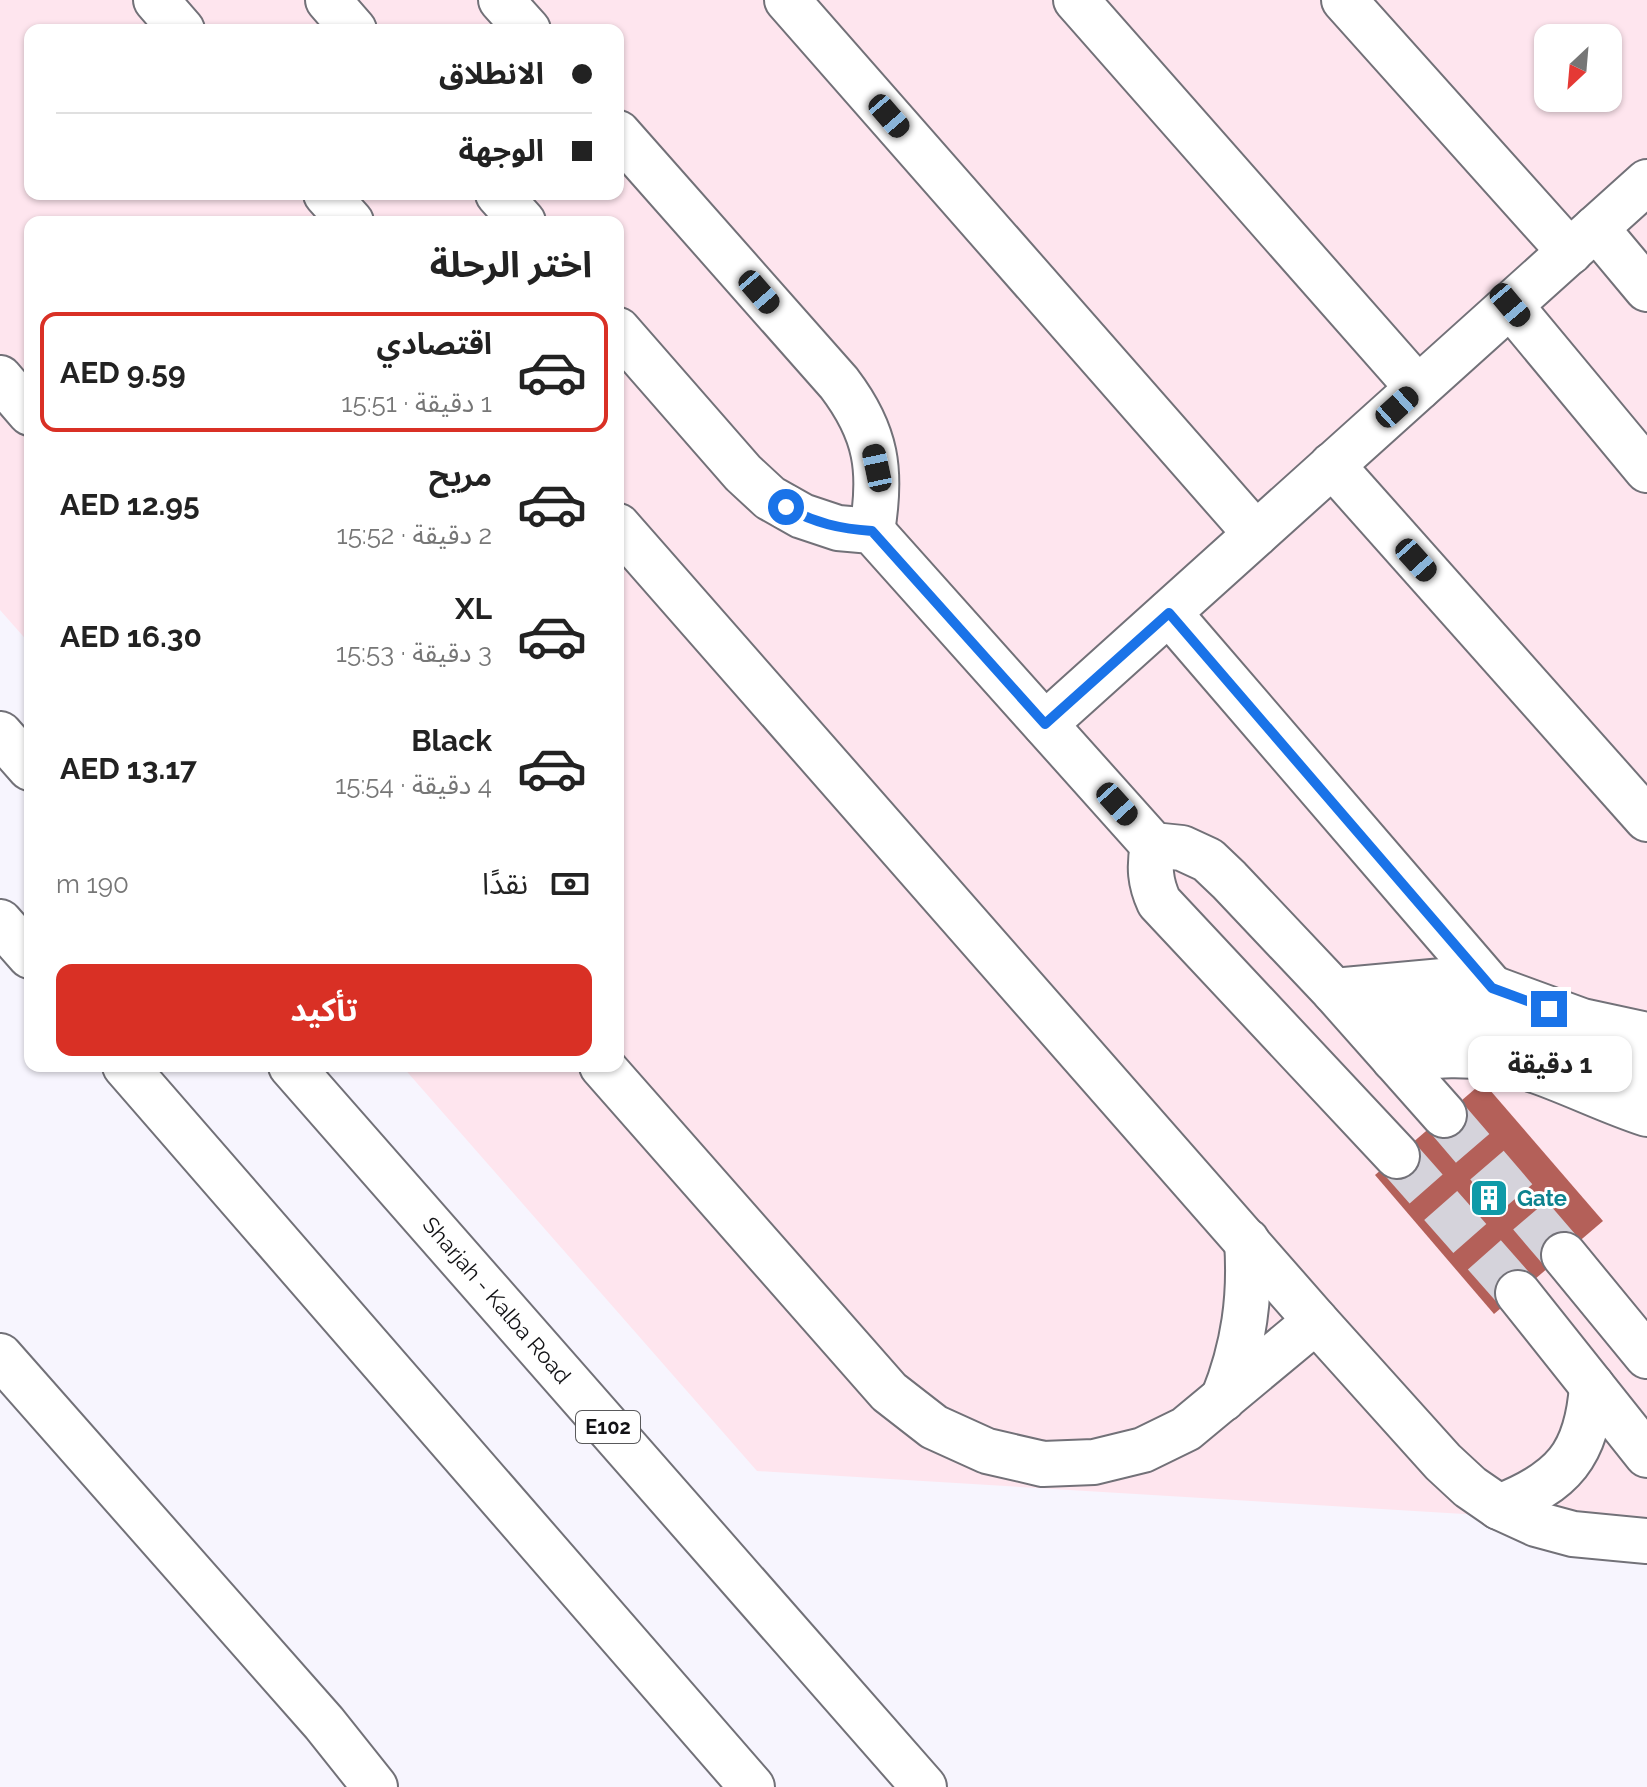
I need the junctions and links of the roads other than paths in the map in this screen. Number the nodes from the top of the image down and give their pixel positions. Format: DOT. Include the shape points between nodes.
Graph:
graph roads {
  1 [pos="156,0"];
  2 [pos="328,0"];
  3 [pos="501,0"];
  4 [pos="787,0"];
  5 [pos="1076,0"];
  6 [pos="1344,0"];
  7 [pos="177,24"];
  8 [pos="349,24"];
  9 [pos="523,24"];
  10 [pos="624,140"];
  11 [pos="1647,182"];
  12 [pos="331,200"];
  13 [pos="503,200"];
  14 [pos="346,216"];
  15 [pos="518,216"];
  16 [pos="1583,240"];
  17 [pos="1647,289"];
  18 [pos="1510,305"];
  19 [pos="624,337"];
  20 [pos="0,378"];
  21 [pos="1418,388"];
  22 [pos="24,406"];
  23 [pos="1332,465"];
  24 [pos="1647,470"];
  25 [pos="872,531"];
  26 [pos="624,533"];
  27 [pos="1256,534"];
  28 [pos="1169,613"];
  29 [pos="1045,724"];
  30 [pos="0,734"];
  31 [pos="24,761"];
  32 [pos="1647,819"];
  33 [pos="1153,845"];
  34 [pos="0,922"];
  35 [pos="24,949"];
  36 [pos="1492,988"];
  37 [pos="1334,991"];
  38 [pos="1647,1035"];
  39 [pos="1382,1046"];
  40 [pos="1647,1070"];
  41 [pos="130,1072"];
  42 [pos="296,1072"];
  43 [pos="607,1072"];
  44 [pos="1647,1114"];
  45 [pos="1444,1115"];
  46 [pos="1397,1156"];
  47 [pos="1247,1241"];
  48 [pos="1564,1255"];
  49 [pos="1518,1293"];
  50 [pos="1316,1321"];
  51 [pos="0,1356"];
  52 [pos="1647,1356"];
  53 [pos="1592,1386"];
  54 [pos="1223,1400"];
  55 [pos="1647,1455"];
  56 [pos="1499,1507"];
  57 [pos="1647,1541"];
  58 [pos="703,1732"];
  59 [pos="889,1747"];
  60 [pos="375,1787"];
  61 [pos="732,1787"];
  62 [pos="752,1787"];
  63 [pos="924,1787"];
  64 [pos="940,1787"];
  1 -- 7 [label="main road"];
  2 -- 8 [label="main road"];
  3 -- 9 [label="main road"];
  4 -- 27 [label="main road"];
  5 -- 21 [label="main road"];
  6 -- 16 [label="main road"];
  10 -- 25 [label="main road" via="858,408 877,468"];
  11 -- 16 [label="main road"];
  12 -- 14 [label="main road"];
  13 -- 15 [label="main road"];
  16 -- 17 [label="main road"];
  16 -- 18 [label="main road"];
  18 -- 21 [label="main road"];
  18 -- 24 [label="main road"];
  19 -- 25 [label="main road" via="770,498 838,528"];
  20 -- 22 [label="main road"];
  21 -- 23 [label="main road"];
  23 -- 27 [label="main road"];
  23 -- 32 [label="main road"];
  25 -- 29 [label="main road"];
  26 -- 47 [label="main road"];
  27 -- 28 [label="main road"];
  28 -- 29 [label="main road"];
  28 -- 36 [label="main road"];
  29 -- 33 [label="main road"];
  30 -- 31 [label="main road"];
  33 -- 37 [label="main road" via="1182,848 1208,860"];
  33 -- 46 [label="main road" via="1151,884 1159,902"];
  34 -- 35 [label="main road"];
  36 -- 37 [label="main road" via="1443,981"];
  36 -- 38 [label="main road" via="1582,1021"];
  37 -- 39 [label="main road"];
  39 -- 40 [label="main road" via="1449,1013 1478,1015 1572,1052"];
  39 -- 44 [label="main road" via="1520,1066"];
  39 -- 45 [label="main road"];
  41 -- 58 [label="main road"];
  42 -- 59 [label="main road, Sharjah - Kalba Road / E102"];
  43 -- 54 [label="main road" via="889,1392 934,1427 987,1451 1043,1464 1094,1462 1143,1450 1186,1429"];
  47 -- 50 [label="main road"];
  47 -- 54 [label="main road" via="1248,1306"];
  48 -- 52 [label="main road"];
  49 -- 53 [label="main road"];
  50 -- 54 [label="main road"];
  50 -- 56 [label="main road" via="1443,1462"];
  51 -- 60 [label="main road"];
  53 -- 55 [label="main road"];
  53 -- 56 [label="main road" via="1589,1419 1564,1467 1530,1495"];
  56 -- 57 [label="main road" via="1573,1534"];
  58 -- 61 [label="main road"];
  58 -- 62 [label="main road"];
  59 -- 63 [label="main road, Sharjah - Kalba Road / E102"];
  59 -- 64 [label="main road"];
}
